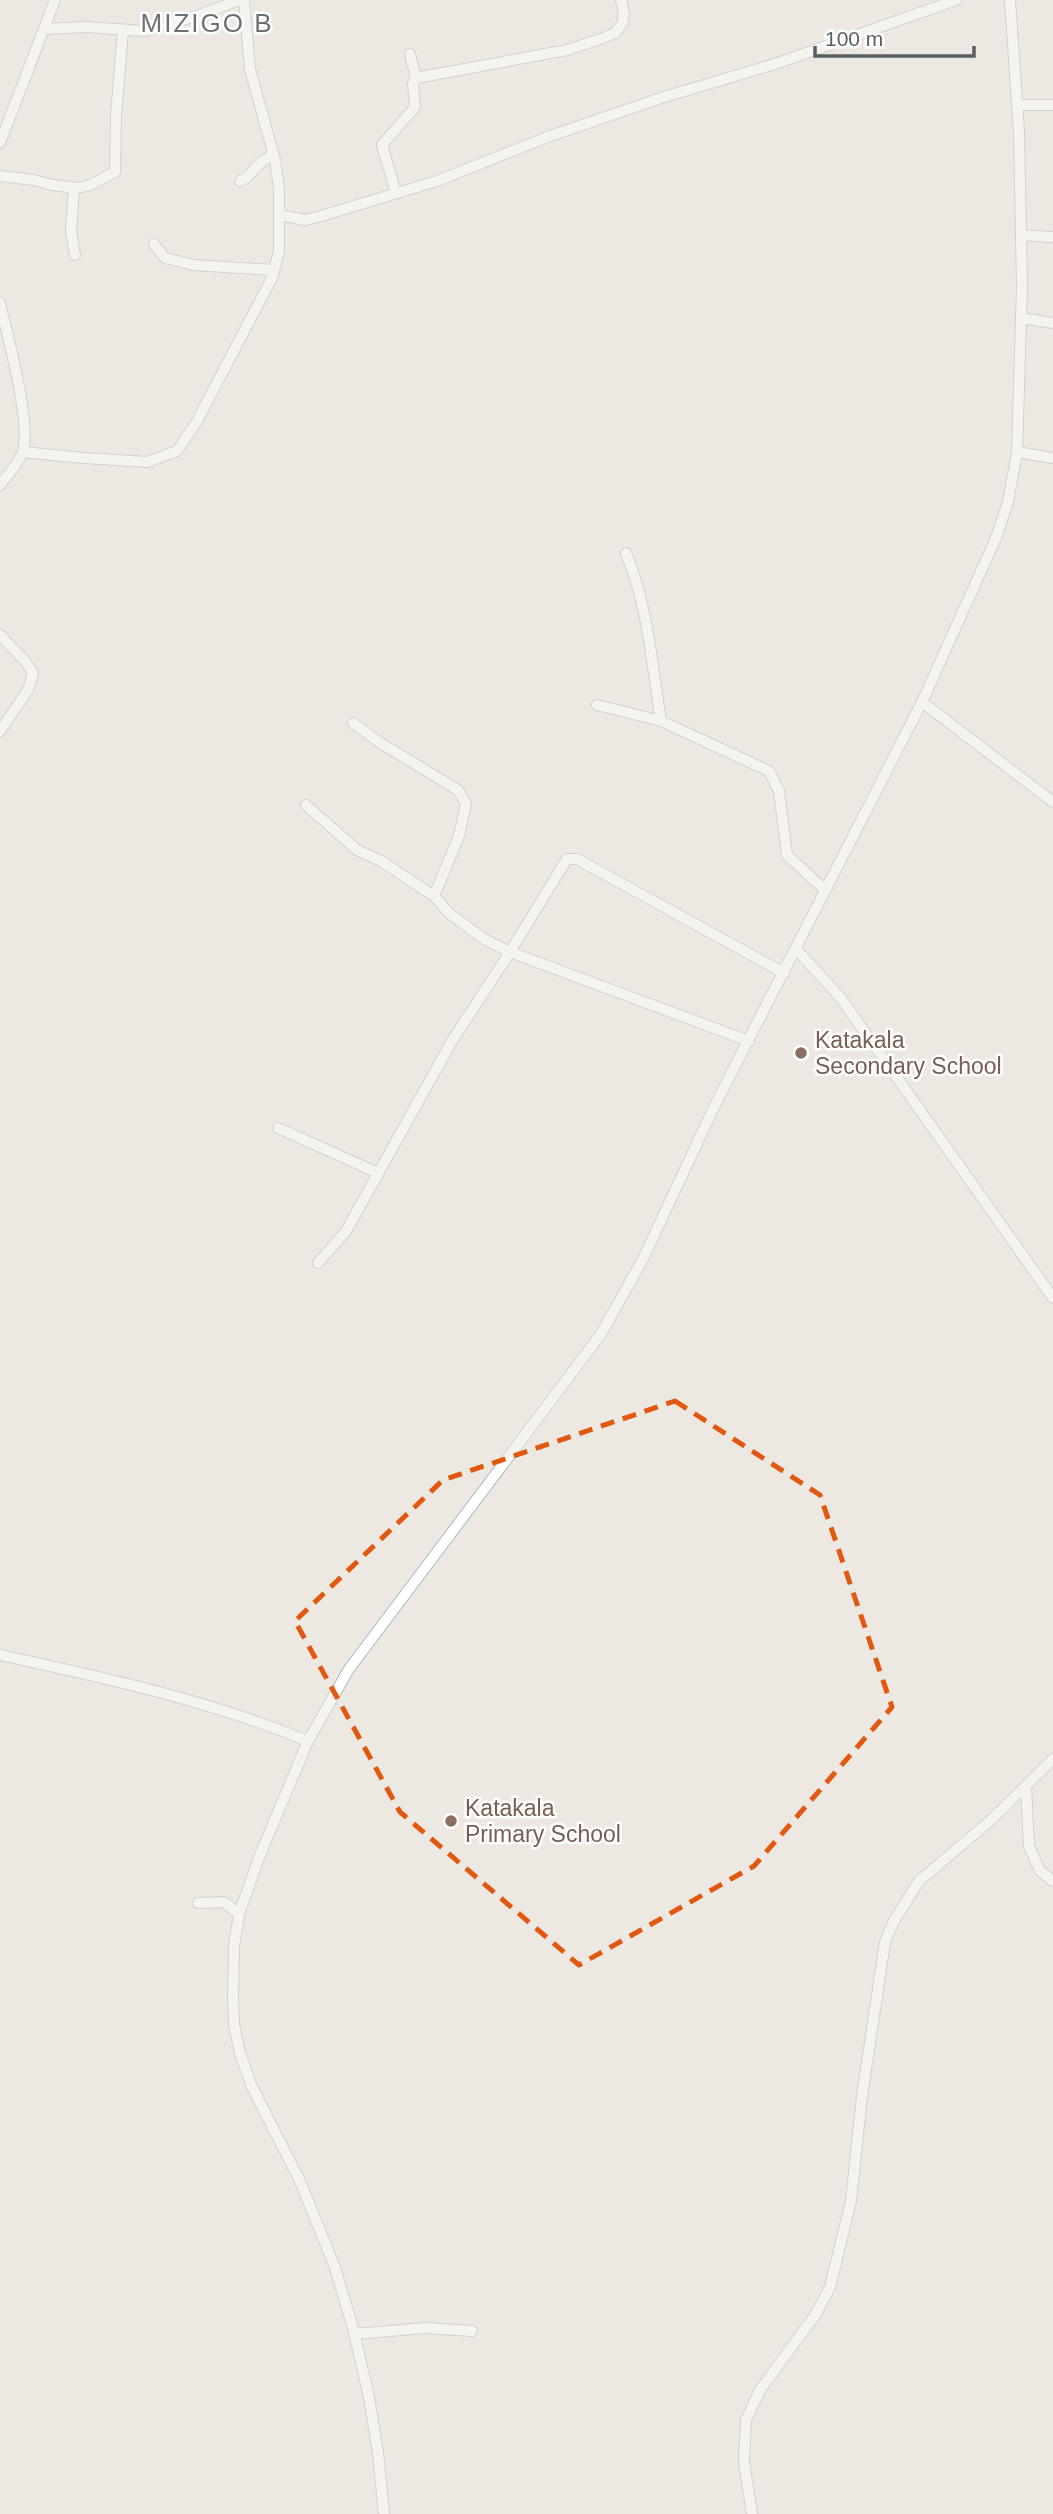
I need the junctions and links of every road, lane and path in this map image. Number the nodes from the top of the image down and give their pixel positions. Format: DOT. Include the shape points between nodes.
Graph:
graph roads {
  1 [pos="55,0"];
  2 [pos="242,0"];
  3 [pos="621,0"];
  4 [pos="956,0"];
  5 [pos="1010,0"];
  6 [pos="45,29"];
  7 [pos="123,30"];
  8 [pos="410,54"];
  9 [pos="416,78"];
  10 [pos="1017,105"];
  11 [pos="1053,105"];
  12 [pos="0,143"];
  13 [pos="273,154"];
  14 [pos="0,177"];
  15 [pos="240,181"];
  16 [pos="74,188"];
  17 [pos="396,193"];
  18 [pos="280,215"];
  19 [pos="1021,236"];
  20 [pos="1053,237"];
  21 [pos="154,244"];
  22 [pos="75,255"];
  23 [pos="274,270"];
  24 [pos="0,303"];
  25 [pos="1021,318"];
  26 [pos="1053,323"];
  27 [pos="23,452"];
  28 [pos="1017,452"];
  29 [pos="1053,458"];
  30 [pos="0,485"];
  31 [pos="626,553"];
  32 [pos="0,635"];
  33 [pos="922,702"];
  34 [pos="597,705"];
  35 [pos="661,721"];
  36 [pos="353,723"];
  37 [pos="0,731"];
  38 [pos="1053,802"];
  39 [pos="306,805"];
  40 [pos="825,890"];
  41 [pos="434,896"];
  42 [pos="796,949"];
  43 [pos="510,953"];
  44 [pos="784,973"];
  45 [pos="749,1041"];
  46 [pos="278,1128"];
  47 [pos="378,1173"];
  48 [pos="318,1263"];
  49 [pos="1053,1298"];
  50 [pos="0,1655"];
  51 [pos="308,1741"];
  52 [pos="1053,1759"];
  53 [pos="1026,1786"];
  54 [pos="1053,1881"];
  55 [pos="198,1903"];
  56 [pos="239,1914"];
  57 [pos="471,2331"];
  58 [pos="354,2334"];
  59 [pos="384,2514"];
  60 [pos="751,2514"];
  1 -- 6 [label="street"];
  2 -- 7 [label="street" via="170,25"];
  2 -- 13 [label="street" via="250,69"];
  3 -- 9 [label="street" via="622,24 603,38 567,50"];
  4 -- 17 [label="street" via="550,136"];
  5 -- 10 [label="street"];
  6 -- 7 [label="street"];
  6 -- 12 [label="street"];
  7 -- 16 [label="street" via="114,172 90,186"];
  8 -- 9 [label="street"];
  9 -- 17 [label="street" via="415,107 382,145"];
  10 -- 11 [label="street"];
  10 -- 19 [label="street"];
  13 -- 15 [label="street"];
  13 -- 18 [label="street"];
  14 -- 16 [label="street"];
  16 -- 22 [label="street" via="71,231"];
  17 -- 18 [label="street" via="305,219"];
  18 -- 23 [label="street"];
  19 -- 20 [label="street"];
  19 -- 25 [label="street"];
  21 -- 23 [label="street" via="165,257 193,265"];
  23 -- 27 [label="street" via="196,423 177,451 147,461"];
  24 -- 27 [label="street" via="20,392"];
  25 -- 26 [label="street"];
  25 -- 28 [label="street"];
  27 -- 30 [label="street"];
  28 -- 29 [label="street"];
  28 -- 33 [label="street" via="996,538"];
  31 -- 35 [label="street" via="644,613"];
  32 -- 37 [label="street" via="33,673 28,690"];
  33 -- 38 [label="street"];
  33 -- 40 [label="street"];
  34 -- 35 [label="street"];
  35 -- 40 [label="street" via="769,771 779,790 787,855"];
  36 -- 41 [label="street" via="458,790 466,804 459,836"];
  39 -- 41 [label="street" via="357,850"];
  40 -- 42 [label="street"];
  41 -- 43 [label="street" via="449,913"];
  42 -- 44 [label="street"];
  42 -- 49 [label="street" via="840,997"];
  43 -- 44 [label="street" via="571,858"];
  43 -- 45 [label="street"];
  43 -- 47 [label="street" via="452,1041"];
  44 -- 45 [label="street"];
  45 -- 51 [label="street" via="643,1259 601,1334 356,1659"];
  46 -- 47 [label="street"];
  47 -- 48 [label="street" via="346,1231"];
  50 -- 51 [label="street" via="164,1692 258,1720"];
  51 -- 56 [label="street"];
  52 -- 53 [label="street"];
  53 -- 54 [label="street" via="1029,1846 1040,1871"];
  53 -- 60 [label="street" via="919,1881 885,1942 851,2201 830,2287 816,2314 760,2390 746,2420 744,2462"];
  55 -- 56 [label="street" via="224,1902"];
  56 -- 58 [label="street" via="233,1997 240,2053 334,2265"];
  57 -- 58 [label="street" via="425,2328"];
  58 -- 59 [label="street" via="369,2397"];
}
